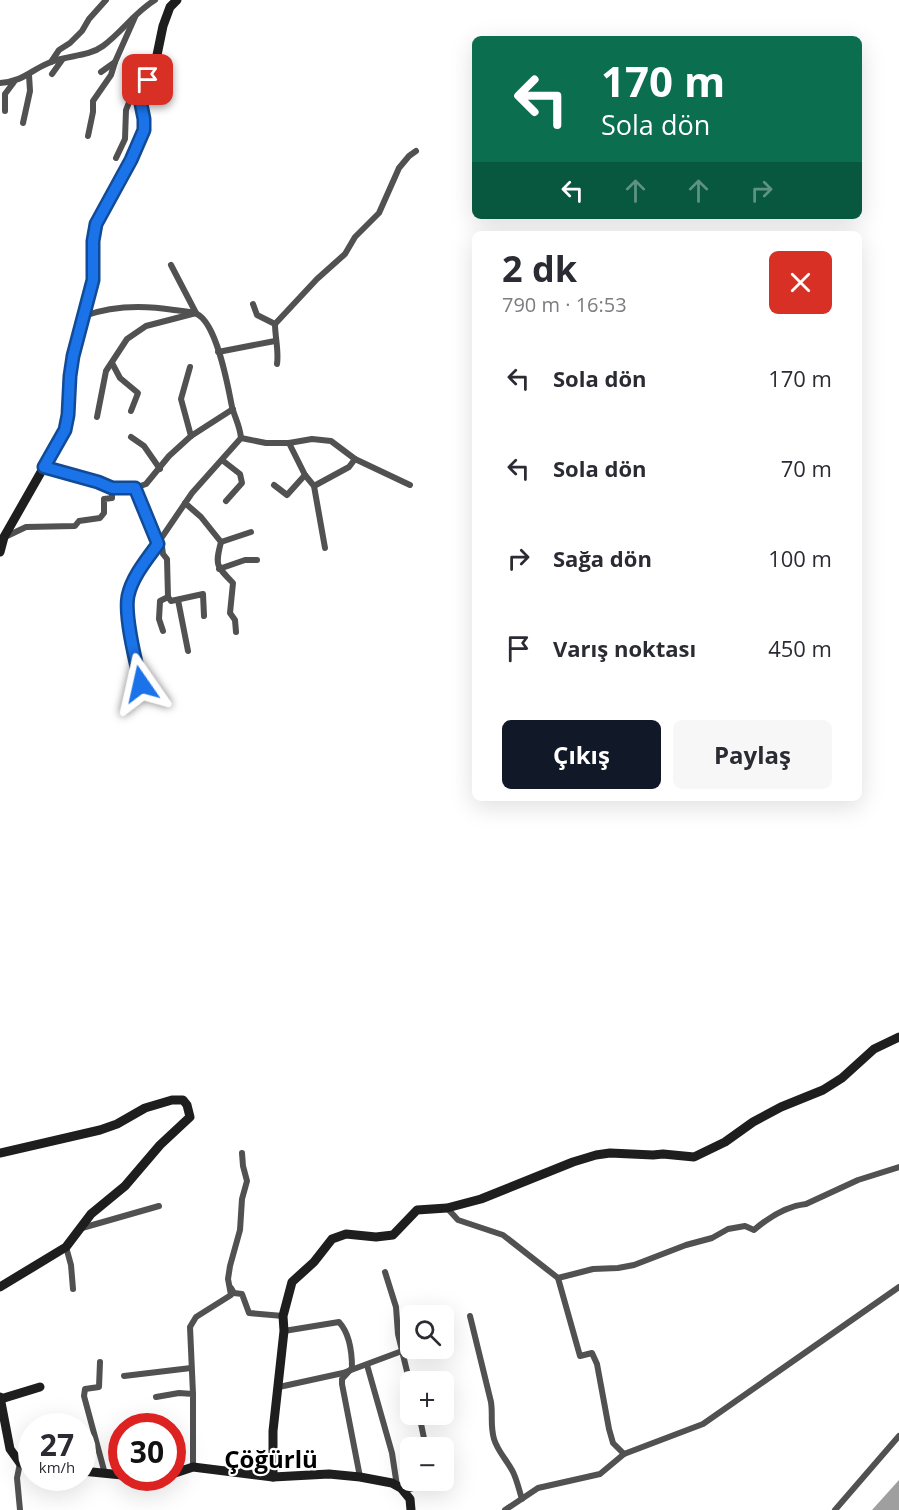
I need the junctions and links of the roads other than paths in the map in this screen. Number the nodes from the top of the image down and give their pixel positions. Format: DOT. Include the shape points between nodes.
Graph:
graph roads {
  1 [pos="106,0"];
  2 [pos="155,0"];
  3 [pos="177,0"];
  4 [pos="135,16"];
  5 [pos="63,60"];
  6 [pos="51,62"];
  7 [pos="115,62"];
  8 [pos="101,72"];
  9 [pos="52,74"];
  10 [pos="29,75"];
  11 [pos="148,80"];
  12 [pos="15,82"];
  13 [pos="0,83"];
  14 [pos="5,111"];
  15 [pos="23,123"];
  16 [pos="88,136"];
  17 [pos="416,151"];
  18 [pos="116,158"];
  19 [pos="171,265"];
  20 [pos="253,304"];
  21 [pos="196,313"];
  22 [pos="83,316"];
  23 [pos="275,324"];
  24 [pos="275,341"];
  25 [pos="218,352"];
  26 [pos="112,363"];
  27 [pos="277,364"];
  28 [pos="190,367"];
  29 [pos="233,409"];
  30 [pos="131,411"];
  31 [pos="97,417"];
  32 [pos="191,436"];
  33 [pos="131,438"];
  34 [pos="241,438"];
  35 [pos="289,443"];
  36 [pos="355,459"];
  37 [pos="222,460"];
  38 [pos="44,467"];
  39 [pos="160,469"];
  40 [pos="305,474"];
  41 [pos="274,485"];
  42 [pos="410,485"];
  43 [pos="314,486"];
  44 [pos="112,488"];
  45 [pos="135,488"];
  46 [pos="226,501"];
  47 [pos="185,503"];
  48 [pos="250,532"];
  49 [pos="4,537"];
  50 [pos="160,542"];
  51 [pos="221,542"];
  52 [pos="325,548"];
  53 [pos="0,552"];
  54 [pos="257,560"];
  55 [pos="219,569"];
  56 [pos="168,597"];
  57 [pos="178,600"];
  58 [pos="204,616"];
  59 [pos="163,631"];
  60 [pos="236,632"];
  61 [pos="188,651"];
  62 [pos="141,684"];
  63 [pos="899,1037"];
  64 [pos="0,1153"];
  65 [pos="242,1153"];
  66 [pos="899,1167"];
  67 [pos="159,1206"];
  68 [pos="447,1208"];
  69 [pos="80,1228"];
  70 [pos="66,1247"];
  71 [pos="385,1272"];
  72 [pos="558,1278"];
  73 [pos="228,1279"];
  74 [pos="0,1287"];
  75 [pos="899,1287"];
  76 [pos="73,1289"];
  77 [pos="283,1316"];
  78 [pos="470,1316"];
  79 [pos="284,1331"];
  80 [pos="400,1341"];
  81 [pos="400,1352"];
  82 [pos="100,1362"];
  83 [pos="367,1365"];
  84 [pos="191,1368"];
  85 [pos="352,1368"];
  86 [pos="124,1376"];
  87 [pos="279,1386"];
  88 [pos="40,1387"];
  89 [pos="193,1394"];
  90 [pos="156,1396"];
  91 [pos="0,1398"];
  92 [pos="3,1429"];
  93 [pos="899,1436"];
  94 [pos="624,1454"];
  95 [pos="18,1460"];
  96 [pos="194,1467"];
  97 [pos="186,1470"];
  98 [pos="18,1473"];
  99 [pos="96,1473"];
  100 [pos="105,1474"];
  101 [pos="108,1474"];
  102 [pos="273,1477"];
  103 [pos="360,1477"];
  104 [pos="400,1484"];
  105 [pos="400,1487"];
  106 [pos="18,1489"];
  107 [pos="18,1491"];
  108 [pos="403,1491"];
  109 [pos="522,1498"];
  110 [pos="20,1510"];
  111 [pos="411,1510"];
  112 [pos="505,1510"];
  113 [pos="835,1510"];
  1 -- 6 [label="street"];
  2 -- 4 [label="street"];
  3 -- 11 [label="main road" via="170,7"];
  4 -- 5 [label="street" via="102,47"];
  4 -- 7 [label="street"];
  5 -- 6 [label="street"];
  5 -- 9 [label="street"];
  6 -- 10 [label="street"];
  7 -- 8 [label="street"];
  7 -- 16 [label="street" via="93,101"];
  10 -- 12 [label="street"];
  10 -- 15 [label="street"];
  11 -- 18 [label="street" via="126,110 125,139"];
  11 -- 22 [label="main road" via="140,99 144,130 96,224 93,280"];
  12 -- 13 [label="street"];
  12 -- 14 [label="street" via="5,94"];
  17 -- 23 [label="street" via="399,168 378,213 345,254"];
  19 -- 21 [label="street"];
  20 -- 23 [label="street" via="257,315"];
  21 -- 22 [label="street" via="128,306"];
  21 -- 25 [label="street" via="203,318"];
  21 -- 26 [label="street" via="146,326 128,339"];
  22 -- 38 [label="main road" via="70,376 65,430"];
  23 -- 24 [label="street"];
  24 -- 25 [label="street"];
  24 -- 27 [label="street"];
  25 -- 29 [label="street"];
  26 -- 30 [label="street" via="120,378 138,393"];
  26 -- 31 [label="street" via="106,371"];
  28 -- 32 [label="street" via="181,399"];
  29 -- 32 [label="street"];
  29 -- 34 [label="street"];
  32 -- 39 [label="street"];
  33 -- 39 [label="street" via="144,446"];
  34 -- 35 [label="street"];
  34 -- 37 [label="street"];
  35 -- 36 [label="street" via="331,441"];
  35 -- 40 [label="street"];
  36 -- 42 [label="street"];
  36 -- 43 [label="street" via="349,467"];
  37 -- 46 [label="street" via="240,474 242,483"];
  37 -- 47 [label="street"];
  38 -- 44 [label="street"];
  38 -- 49 [label="main road"];
  39 -- 45 [label="street" via="146,484"];
  40 -- 41 [label="street" via="287,495"];
  40 -- 43 [label="street"];
  43 -- 52 [label="street"];
  44 -- 45 [label="street"];
  44 -- 49 [label="street" via="112,498 104,499 100,518 79,521 75,526 26,527"];
  45 -- 50 [label="street"];
  47 -- 50 [label="street"];
  47 -- 51 [label="street"];
  48 -- 51 [label="street"];
  49 -- 53 [label="main road"];
  50 -- 56 [label="street" via="167,559"];
  50 -- 62 [label="street" via="128,595 127,609"];
  51 -- 55 [label="street" via="216,562"];
  54 -- 55 [label="street"];
  55 -- 60 [label="street" via="233,583 230,614"];
  56 -- 57 [label="street"];
  56 -- 59 [label="street" via="160,601"];
  57 -- 58 [label="street" via="203,594"];
  57 -- 61 [label="street"];
  63 -- 68 [label="main road" via="874,1049 823,1090 781,1107 694,1158 663,1154 596,1155"];
  64 -- 69 [label="main road" via="100,1130 145,1108 183,1100 190,1117"];
  65 -- 73 [label="street" via="247,1181"];
  66 -- 72 [label="street" via="799,1204 754,1230 745,1226 728,1229 634,1264"];
  67 -- 69 [label="street"];
  68 -- 72 [label="street" via="458,1220 503,1234"];
  68 -- 77 [label="main road" via="417,1210 393,1235 346,1234 332,1239 292,1282"];
  69 -- 70 [label="main road"];
  70 -- 74 [label="main road"];
  70 -- 76 [label="street"];
  71 -- 80 [label="street" via="396,1307"];
  72 -- 94 [label="street" via="580,1356 592,1353 597,1364 613,1443"];
  73 -- 77 [label="street" via="234,1293 242,1294 249,1313"];
  73 -- 84 [label="street" via="231,1295 193,1321 189,1334"];
  75 -- 94 [label="street" via="703,1424"];
  77 -- 79 [label="main road"];
  78 -- 109 [label="street" via="491,1402 494,1436"];
  79 -- 85 [label="street" via="339,1322 345,1328"];
  79 -- 87 [label="main road"];
  81 -- 83 [label="street"];
  82 -- 100 [label="street" via="99,1387 85,1389 84,1396"];
  83 -- 85 [label="street"];
  83 -- 104 [label="street"];
  84 -- 86 [label="street"];
  84 -- 89 [label="street"];
  85 -- 87 [label="street"];
  85 -- 103 [label="street" via="342,1384"];
  87 -- 102 [label="main road" via="273,1431"];
  88 -- 91 [label="main road"];
  89 -- 90 [label="street"];
  89 -- 96 [label="street"];
  91 -- 92 [label="main road"];
  92 -- 95 [label="main road"];
  93 -- 113 [label="street"];
  94 -- 109 [label="street" via="600,1474 538,1488"];
  96 -- 97 [label="main road"];
  96 -- 102 [label="main road"];
  98 -- 106 [label="street"];
  99 -- 100 [label="main road"];
  100 -- 101 [label="main road"];
  102 -- 103 [label="main road"];
  103 -- 105 [label="main road"];
  107 -- 110 [label="street"];
  108 -- 111 [label="main road" via="410,1499"];
  109 -- 112 [label="street"];
}
